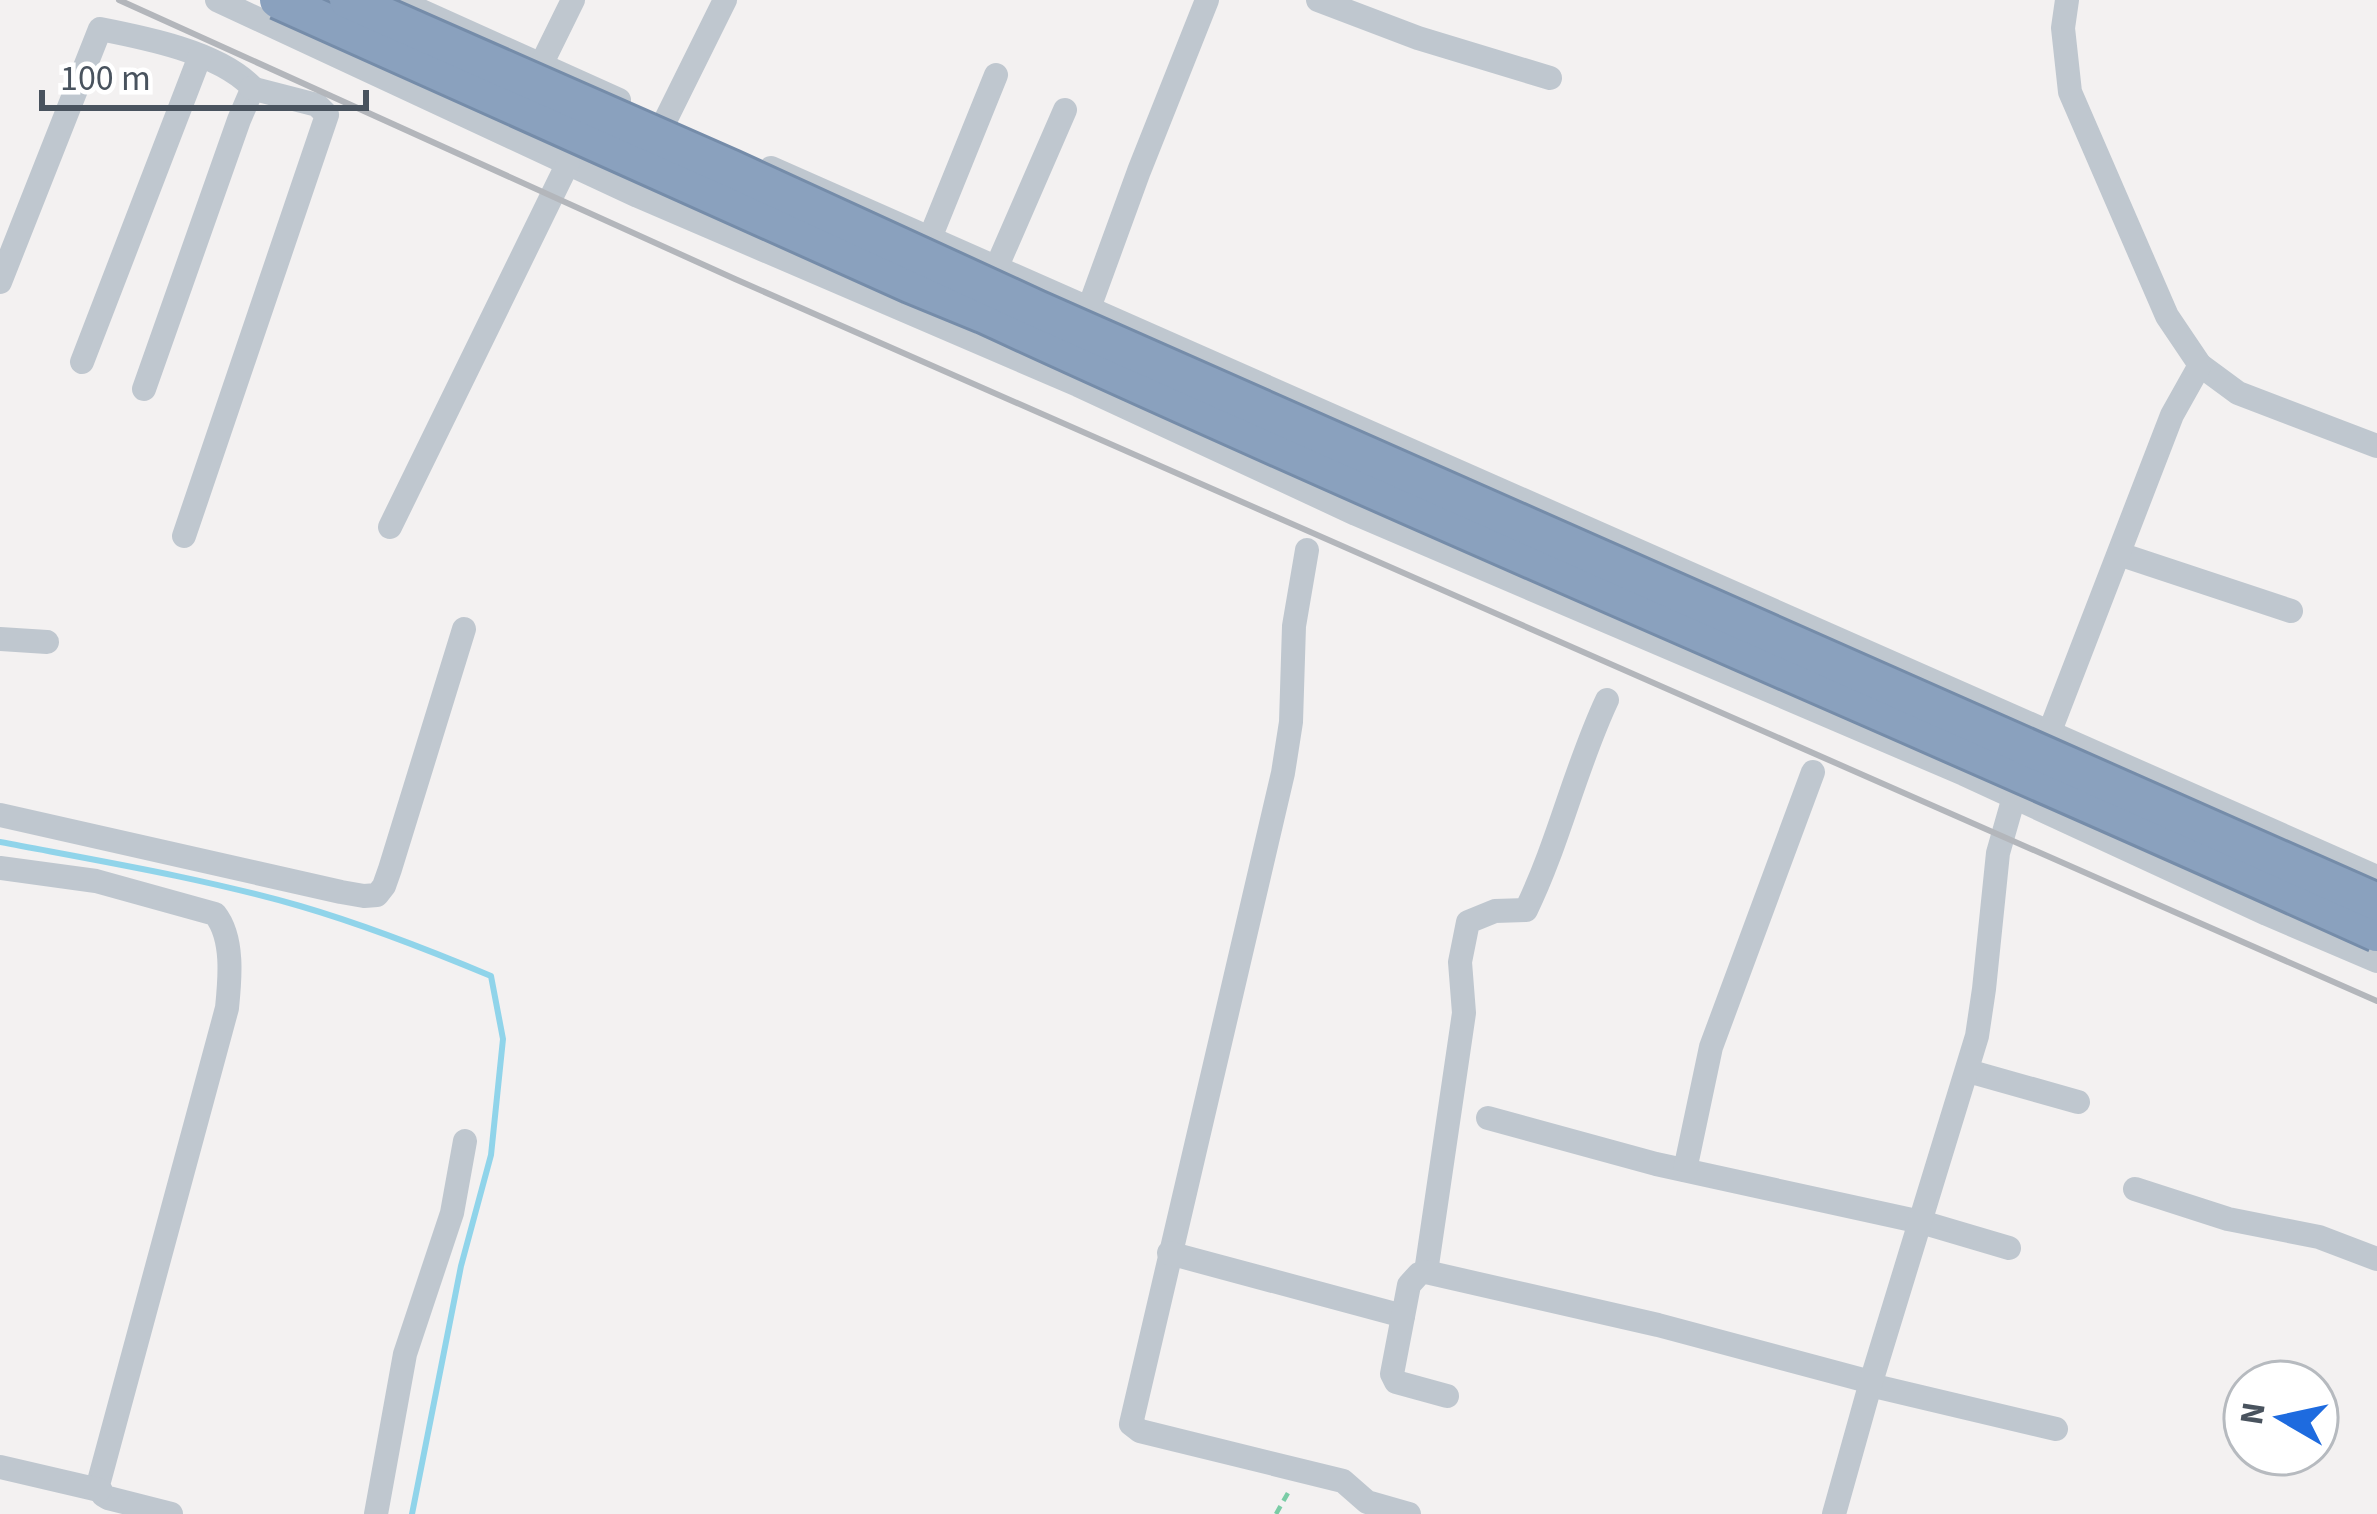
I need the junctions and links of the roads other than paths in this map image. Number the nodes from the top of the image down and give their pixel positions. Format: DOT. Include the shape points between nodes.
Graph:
graph roads {
  1 [pos="217,0"];
  2 [pos="278,0"];
  3 [pos="348,0"];
  4 [pos="363,0"];
  5 [pos="397,0"];
  6 [pos="573,0"];
  7 [pos="725,0"];
  8 [pos="1207,0"];
  9 [pos="1318,0"];
  10 [pos="2067,0"];
  11 [pos="200,56"];
  12 [pos="340,56"];
  13 [pos="541,65"];
  14 [pos="996,75"];
  15 [pos="1550,78"];
  16 [pos="244,106"];
  17 [pos="1065,110"];
  18 [pos="665,121"];
  19 [pos="568,163"];
  20 [pos="930,238"];
  21 [pos="997,267"];
  22 [pos="0,282"];
  23 [pos="1089,308"];
  24 [pos="967,338"];
  25 [pos="82,362"];
  26 [pos="2200,365"];
  27 [pos="145,389"];
  28 [pos="2377,446"];
  29 [pos="390,526"];
  30 [pos="184,536"];
  31 [pos="1307,550"];
  32 [pos="2119,554"];
  33 [pos="2290,610"];
  34 [pos="464,628"];
  35 [pos="0,639"];
  36 [pos="47,642"];
  37 [pos="1948,687"];
  38 [pos="1607,700"];
  39 [pos="2050,731"];
  40 [pos="1919,756"];
  41 [pos="1813,772"];
  42 [pos="2014,797"];
  43 [pos="0,814"];
  44 [pos="0,868"];
  45 [pos="2377,877"];
  46 [pos="2377,902"];
  47 [pos="2377,933"];
  48 [pos="2377,961"];
  49 [pos="1968,1071"];
  50 [pos="2078,1102"];
  51 [pos="1488,1118"];
  52 [pos="465,1141"];
  53 [pos="1685,1170"];
  54 [pos="2135,1189"];
  55 [pos="1921,1222"];
  56 [pos="2009,1248"];
  57 [pos="1169,1253"];
  58 [pos="2377,1259"];
  59 [pos="1426,1272"];
  60 [pos="1402,1316"];
  61 [pos="1871,1383"];
  62 [pos="1447,1396"];
  63 [pos="2056,1429"];
  64 [pos="0,1467"];
  65 [pos="105,1501"];
  66 [pos="171,1514"];
  67 [pos="376,1514"];
  68 [pos="1408,1514"];
  69 [pos="1834,1514"];
  1 -- 12 [label="street"];
  2 -- 47 [label="highway, bridge"];
  3 -- 46 [label="highway, bridge"];
  4 -- 12 [label="street"];
  5 -- 13 [label="street"];
  6 -- 13 [label="street"];
  7 -- 18 [label="street"];
  8 -- 23 [label="street"];
  9 -- 15 [label="street"];
  10 -- 26 [label="street" via="2070,92 2167,316"];
  11 -- 16 [label="street" via="243,78"];
  11 -- 22 [label="street" via="100,29"];
  11 -- 25 [label="street"];
  12 -- 19 [label="street"];
  13 -- 18 [label="street"];
  14 -- 20 [label="street"];
  16 -- 27 [label="street"];
  16 -- 30 [label="street" via="317,105 327,116"];
  17 -- 21 [label="street"];
  18 -- 20 [label="street"];
  19 -- 24 [label="street"];
  19 -- 29 [label="street"];
  20 -- 21 [label="street"];
  21 -- 23 [label="street"];
  21 -- 24 [label="street"];
  23 -- 37 [label="street"];
  24 -- 40 [label="street"];
  26 -- 28 [label="street" via="2238,393"];
  26 -- 32 [label="street" via="2172,415"];
  31 -- 57 [label="street" via="1283,772"];
  32 -- 33 [label="street"];
  32 -- 39 [label="street"];
  34 -- 43 [label="street" via="376,895"];
  35 -- 36 [label="street"];
  37 -- 39 [label="street"];
  37 -- 40 [label="street"];
  38 -- 59 [label="street" via="1526,910 1468,922 1460,962 1465,1013"];
  39 -- 45 [label="street"];
  40 -- 42 [label="street"];
  41 -- 53 [label="street" via="1711,1047"];
  42 -- 48 [label="street"];
  42 -- 49 [label="street" via="1998,853"];
  44 -- 65 [label="street" via="171,899 215,914 224,929 227,1008 100,1469"];
  49 -- 50 [label="street"];
  49 -- 55 [label="street"];
  51 -- 53 [label="street"];
  52 -- 67 [label="street" via="452,1213 404,1354"];
  53 -- 55 [label="street"];
  54 -- 58 [label="street"];
  55 -- 56 [label="street"];
  55 -- 61 [label="street"];
  57 -- 60 [label="street"];
  57 -- 68 [label="street" via="1133,1428 1342,1481 1367,1502"];
  59 -- 60 [label="street" via="1409,1286"];
  59 -- 61 [label="street"];
  60 -- 62 [label="street" via="1394,1378"];
  61 -- 63 [label="street"];
  61 -- 69 [label="street"];
  64 -- 65 [label="street"];
  65 -- 66 [label="street"];
}
